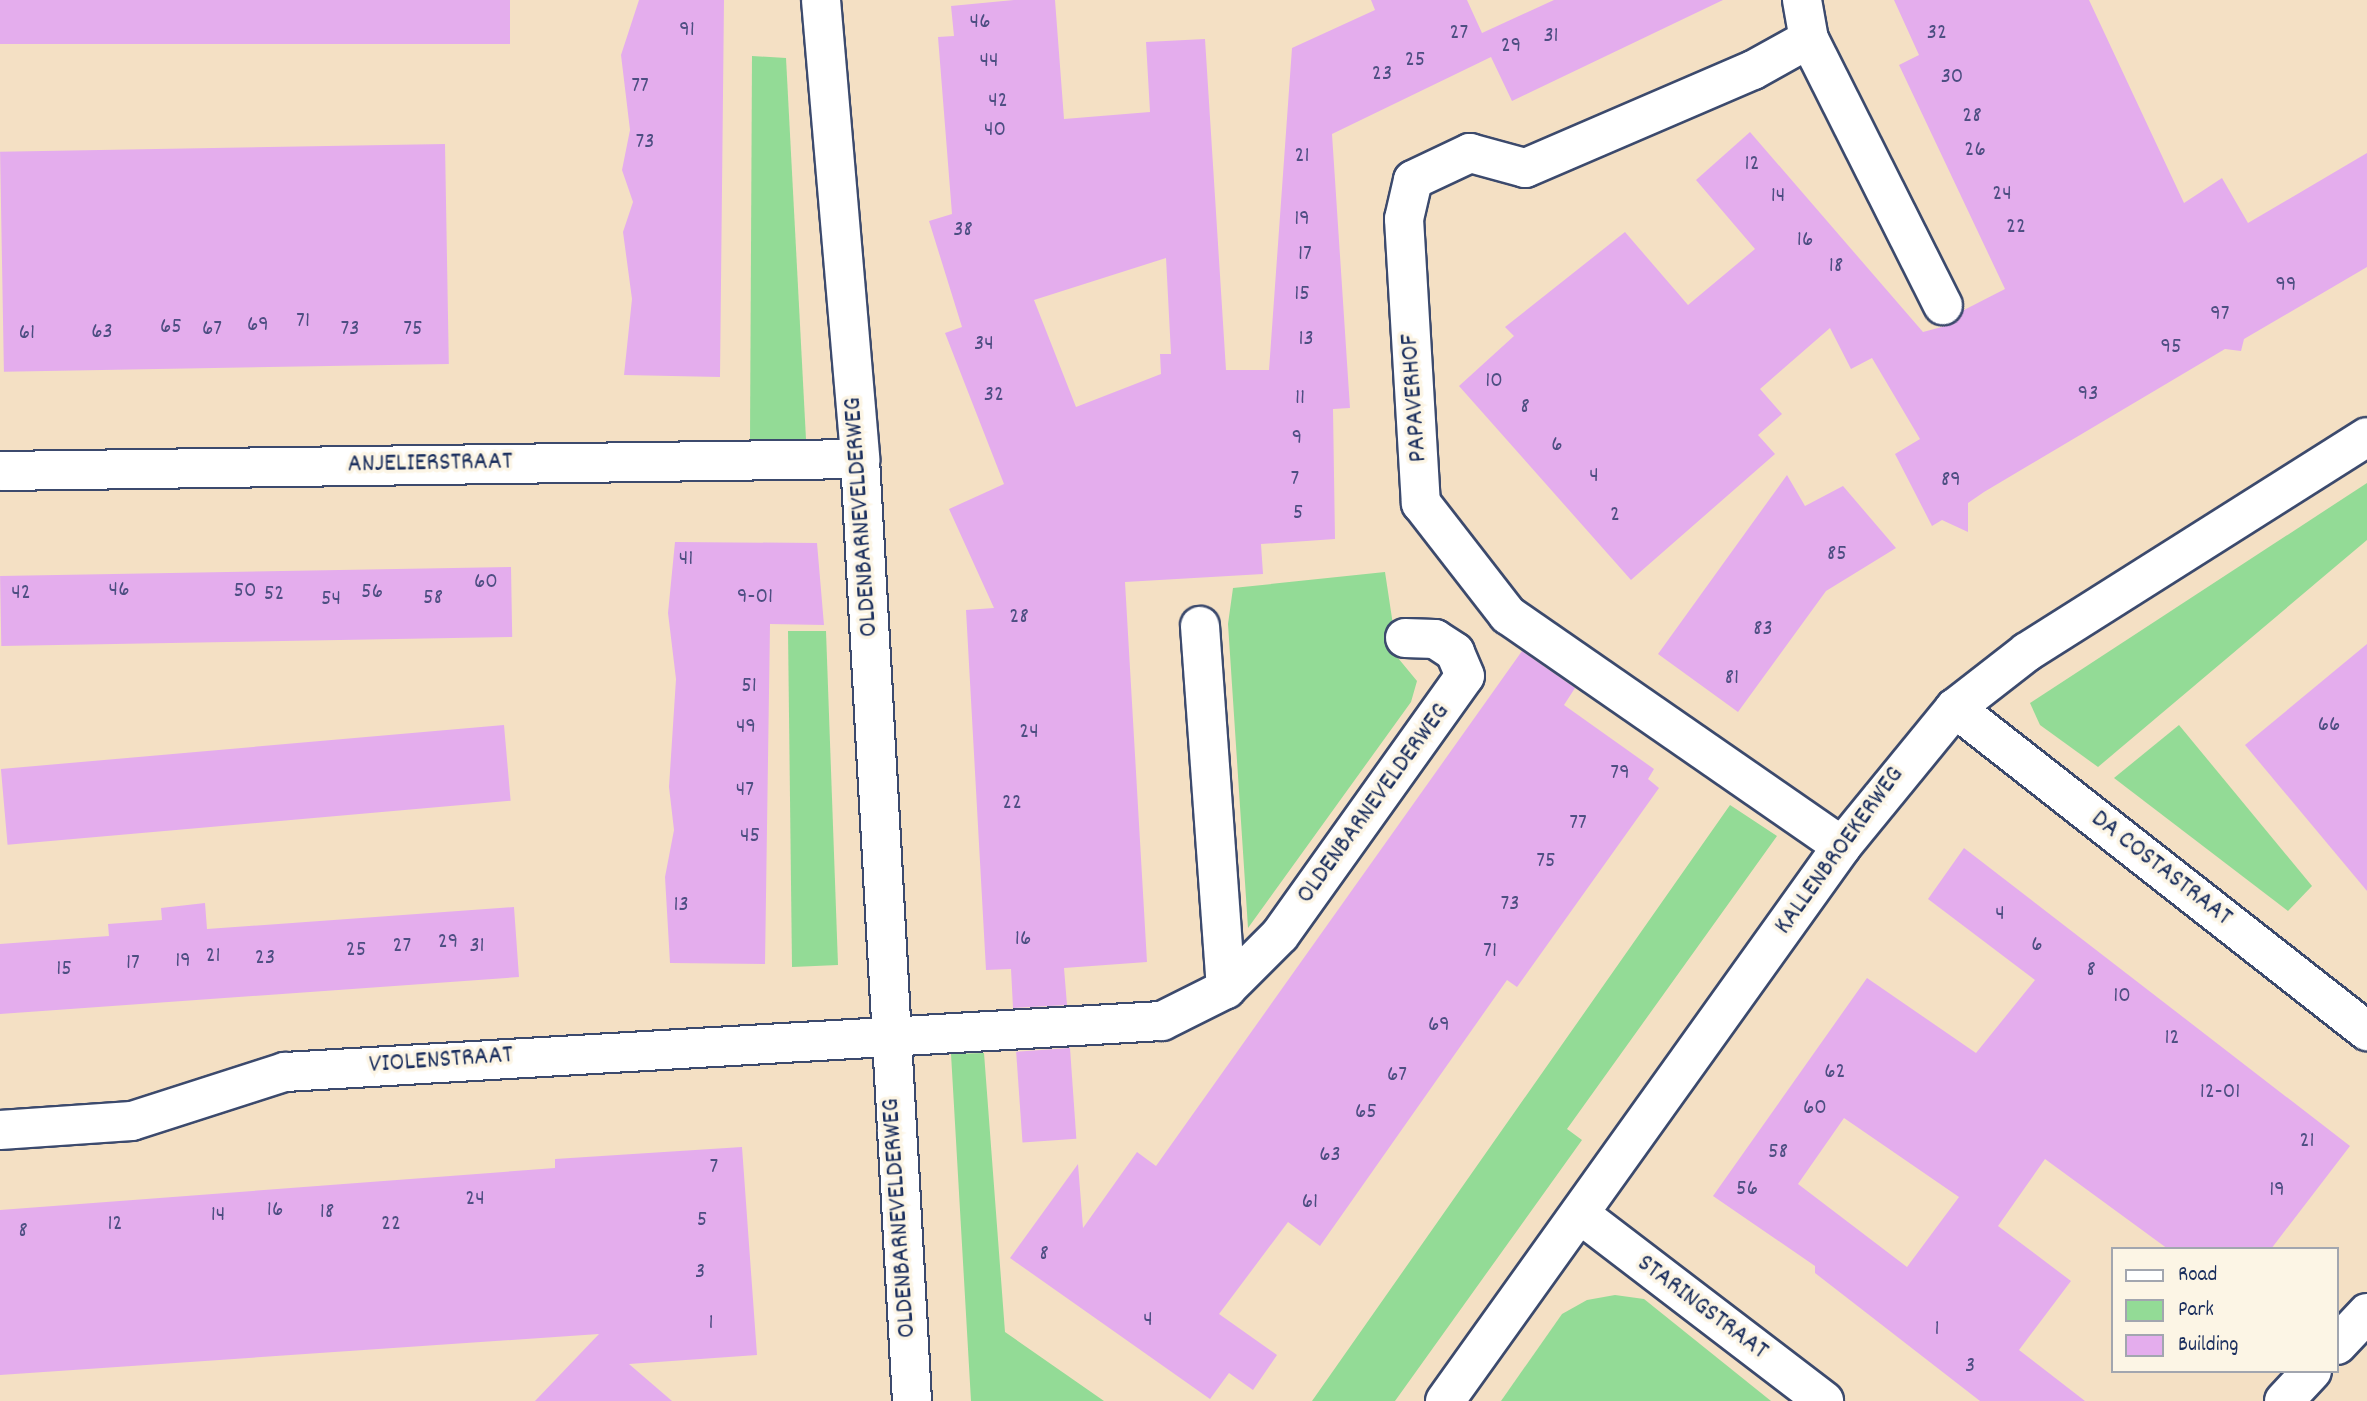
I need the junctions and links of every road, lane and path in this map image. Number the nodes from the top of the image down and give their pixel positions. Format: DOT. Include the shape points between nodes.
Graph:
graph roads {
  1 [pos="821,0"];
  2 [pos="1802,0"];
  3 [pos="1809,39"];
  4 [pos="1943,305"];
  5 [pos="2367,437"];
  6 [pos="860,459"];
  7 [pos="0,471"];
  8 [pos="1200,626"];
  9 [pos="1405,638"];
  10 [pos="1955,708"];
  11 [pos="1842,846"];
  12 [pos="1226,989"];
  13 [pos="2367,1031"];
  14 [pos="889,1035"];
  15 [pos="0,1130"];
  16 [pos="1581,1215"];
  17 [pos="2367,1313"];
  18 [pos="2339,1343"];
  19 [pos="2310,1373"];
  20 [pos="912,1401"];
  21 [pos="1445,1401"];
  22 [pos="1824,1401"];
  23 [pos="2284,1401"];
  1 -- 6 [label="street, OLDENBARNEVELDERWEG"];
  2 -- 3 [label="street"];
  3 -- 4 [label="street"];
  3 -- 11 [label="street, PAPAVERHOF" via="1753,70 1525,168 1470,153 1413,180 1404,219 1421,503 1508,615"];
  5 -- 10 [label="street, KALLENBROEKERWEG" via="2027,652"];
  6 -- 7 [label="street, ANJELIERSTRAAT"];
  6 -- 14 [label="street, OLDENBARNEVELDERWEG"];
  8 -- 12 [label="street"];
  9 -- 12 [label="street, OLDENBARNEVELDERWEG" via="1435,639 1455,652 1465,676 1280,935"];
  10 -- 11 [label="street, KALLENBROEKERWEG"];
  10 -- 13 [label="street, DA COSTASTRAAT"];
  11 -- 16 [label="street, KALLENBROEKERWEG"];
  12 -- 14 [label="street, OLDENBARNEVELDERWEG" via="1162,1021"];
  14 -- 15 [label="street, VIOLENSTRAAT" via="285,1072 132,1121"];
  14 -- 20 [label="street, OLDENBARNEVELDERWEG"];
  16 -- 21 [label="street, KALLENBROEKERWEG"];
  16 -- 22 [label="street, STARINGSTRAAT"];
  17 -- 18 [label="street"];
  19 -- 23 [label="street"];
}
